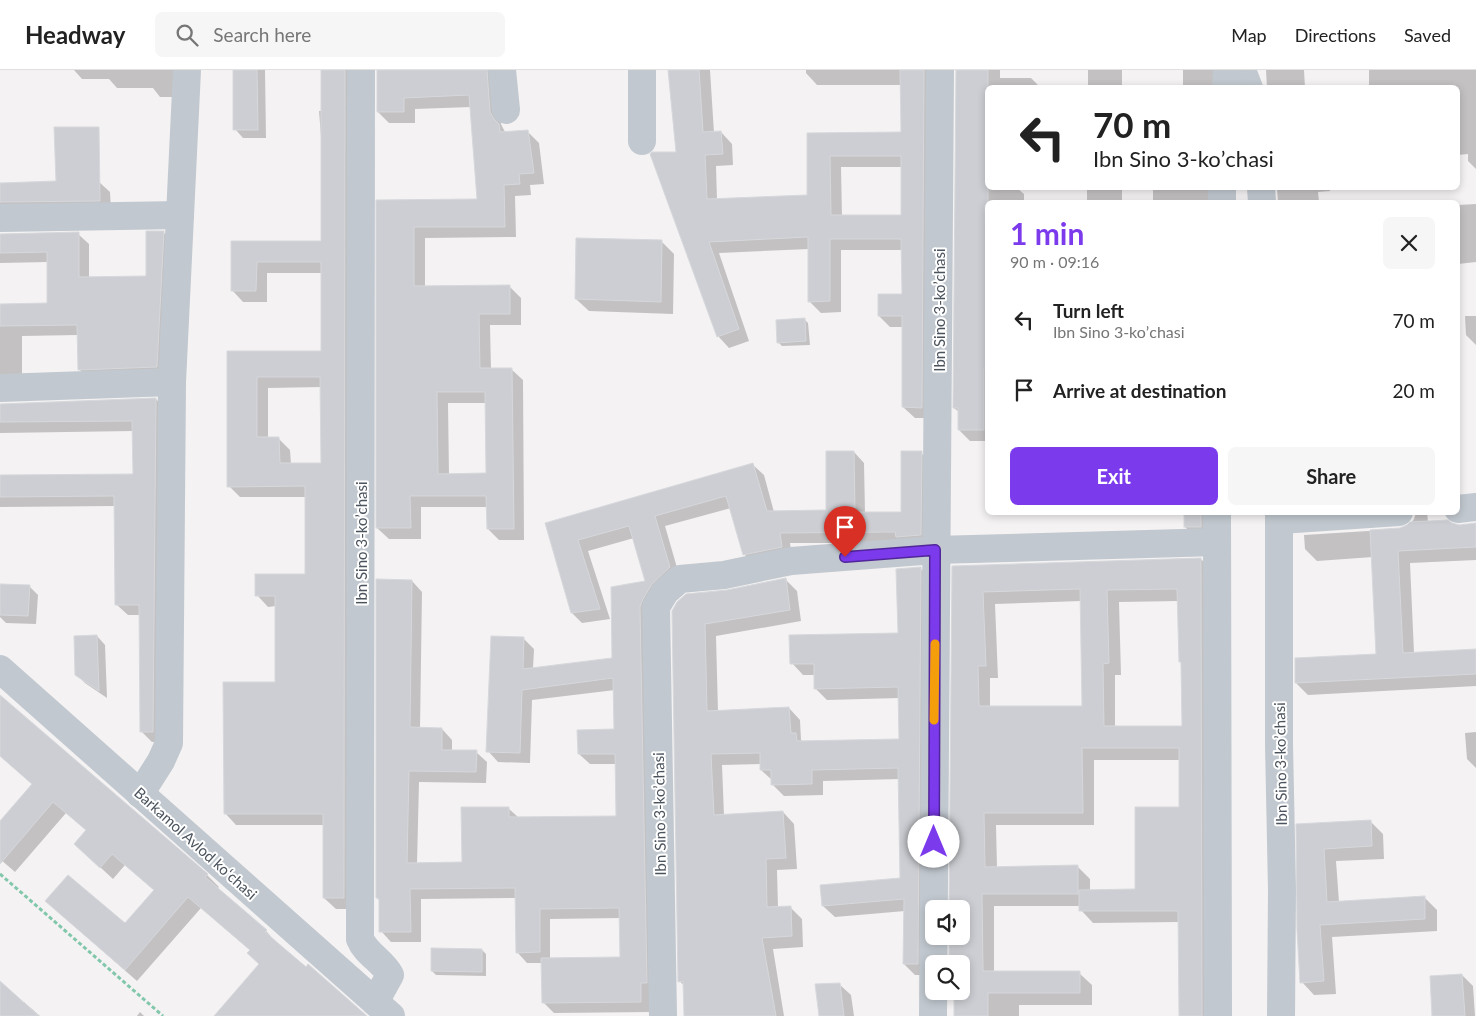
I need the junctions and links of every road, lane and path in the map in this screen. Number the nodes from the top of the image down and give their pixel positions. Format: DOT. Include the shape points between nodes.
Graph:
graph roads {
  1 [pos="187,70"];
  2 [pos="361,70"];
  3 [pos="502,70"];
  4 [pos="642,70"];
  5 [pos="940,70"];
  6 [pos="1228,70"];
  7 [pos="1242,70"];
  8 [pos="1226,85"];
  9 [pos="1247,85"];
  10 [pos="506,110"];
  11 [pos="642,141"];
  12 [pos="180,215"];
  13 [pos="0,218"];
  14 [pos="172,382"];
  15 [pos="0,388"];
  16 [pos="1476,507"];
  17 [pos="1460,509"];
  18 [pos="1217,515"];
  19 [pos="1310,515"];
  20 [pos="1280,516"];
  21 [pos="1217,542"];
  22 [pos="935,550"];
  23 [pos="0,669"];
  24 [pos="140,794"];
  25 [pos="0,874"];
  26 [pos="383,1009"];
  27 [pos="163,1016"];
  28 [pos="663,1016"];
  29 [pos="933,1016"];
  30 [pos="1218,1016"];
  31 [pos="1281,1016"];
  1 -- 12 [label="street"];
  2 -- 26 [label="street, Ibn Sino 3-koʼchasi" via="360,939 368,953 390,975"];
  3 -- 10 [label="street"];
  4 -- 11 [label="street"];
  5 -- 22 [label="street, Ibn Sino 3-koʼchasi"];
  6 -- 8 [label="street"];
  7 -- 9 [label="street"];
  12 -- 13 [label="street"];
  12 -- 14 [label="street"];
  14 -- 15 [label="street"];
  14 -- 24 [label="street" via="169,743"];
  16 -- 17 [label="street"];
  18 -- 21 [label="street"];
  19 -- 20 [label="street"];
  20 -- 31 [label="street, Ibn Sino 3-koʼchasi"];
  21 -- 22 [label="street, Ibn Sino 3-koʼchasi"];
  21 -- 30 [label="street"];
  22 -- 28 [label="street, Ibn Sino 3-koʼchasi" via="792,561 724,575 680,579 665,592 656,607"];
  22 -- 29 [label="street, Ibn Sino 3-koʼchasi"];
  23 -- 24 [label="street, Barkamol Avlod koʻchasi"];
  24 -- 26 [label="street, Barkamol Avlod koʻchasi"];
  25 -- 27 [label="path"];
}
